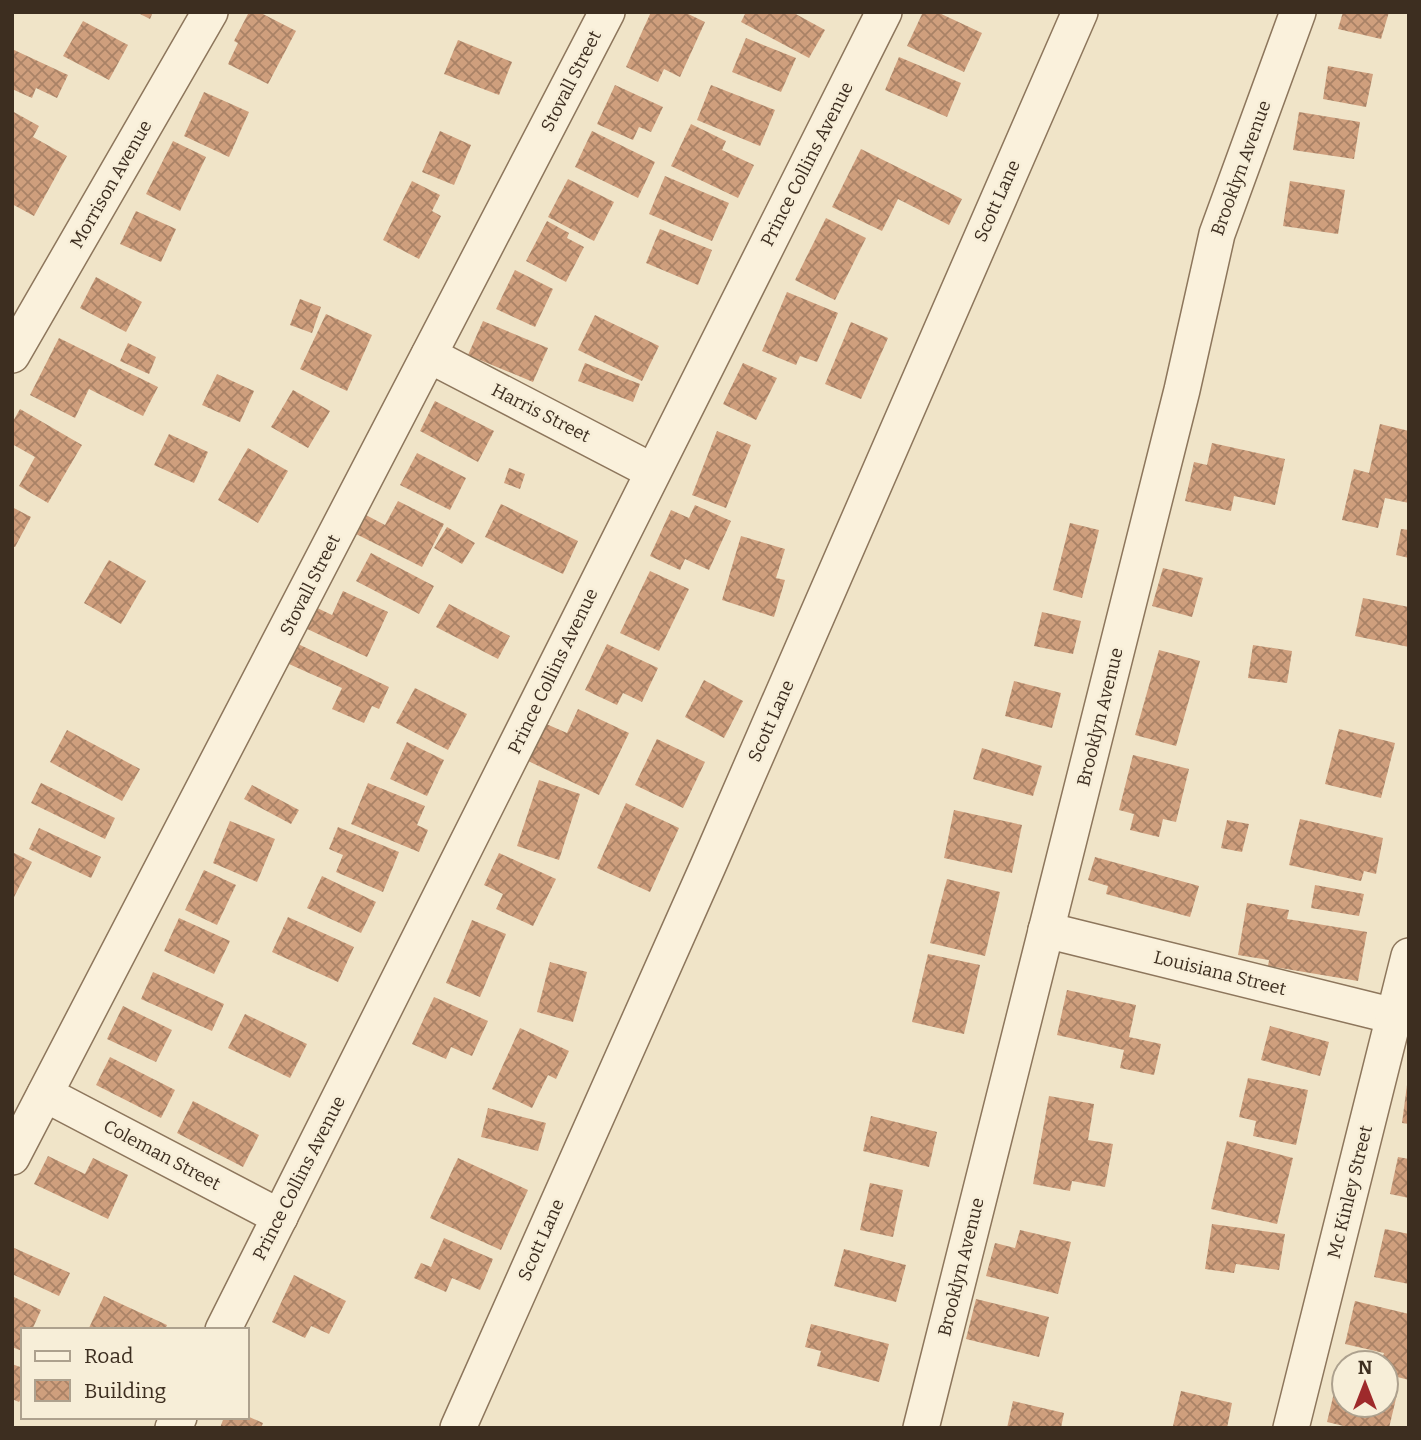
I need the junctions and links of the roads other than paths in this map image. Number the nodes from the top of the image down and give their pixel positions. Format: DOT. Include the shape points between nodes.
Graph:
graph roads {
  1 [pos="210,12"];
  2 [pos="607,12"];
  3 [pos="884,12"];
  4 [pos="1080,12"];
  5 [pos="1298,12"];
  6 [pos="12,355"];
  7 [pos="429,355"];
  8 [pos="652,471"];
  9 [pos="1046,930"];
  10 [pos="1409,956"];
  11 [pos="1394,1016"];
  12 [pos="45,1094"];
  13 [pos="12,1157"];
  14 [pos="280,1217"];
  15 [pos="224,1328"];
  16 [pos="457,1428"];
  17 [pos="921,1428"];
  18 [pos="1291,1428"];
  1 -- 6 [label="street, Morrison Avenue"];
  2 -- 7 [label="street, Stovall Street"];
  3 -- 8 [label="street, Prince Collins Avenue"];
  4 -- 16 [label="street, Scott Lane"];
  5 -- 9 [label="street, Brooklyn Avenue" via="1217,234"];
  7 -- 8 [label="street, Harris Street"];
  7 -- 12 [label="street, Stovall Street"];
  8 -- 14 [label="street, Prince Collins Avenue"];
  9 -- 11 [label="street, Louisiana Street"];
  9 -- 17 [label="street, Brooklyn Avenue"];
  10 -- 11 [label="street, Mc Kinley Street"];
  11 -- 18 [label="street, Mc Kinley Street"];
  12 -- 13 [label="street, Stovall Street"];
  12 -- 14 [label="street, Coleman Street"];
  14 -- 15 [label="street, Prince Collins Avenue"];
}
